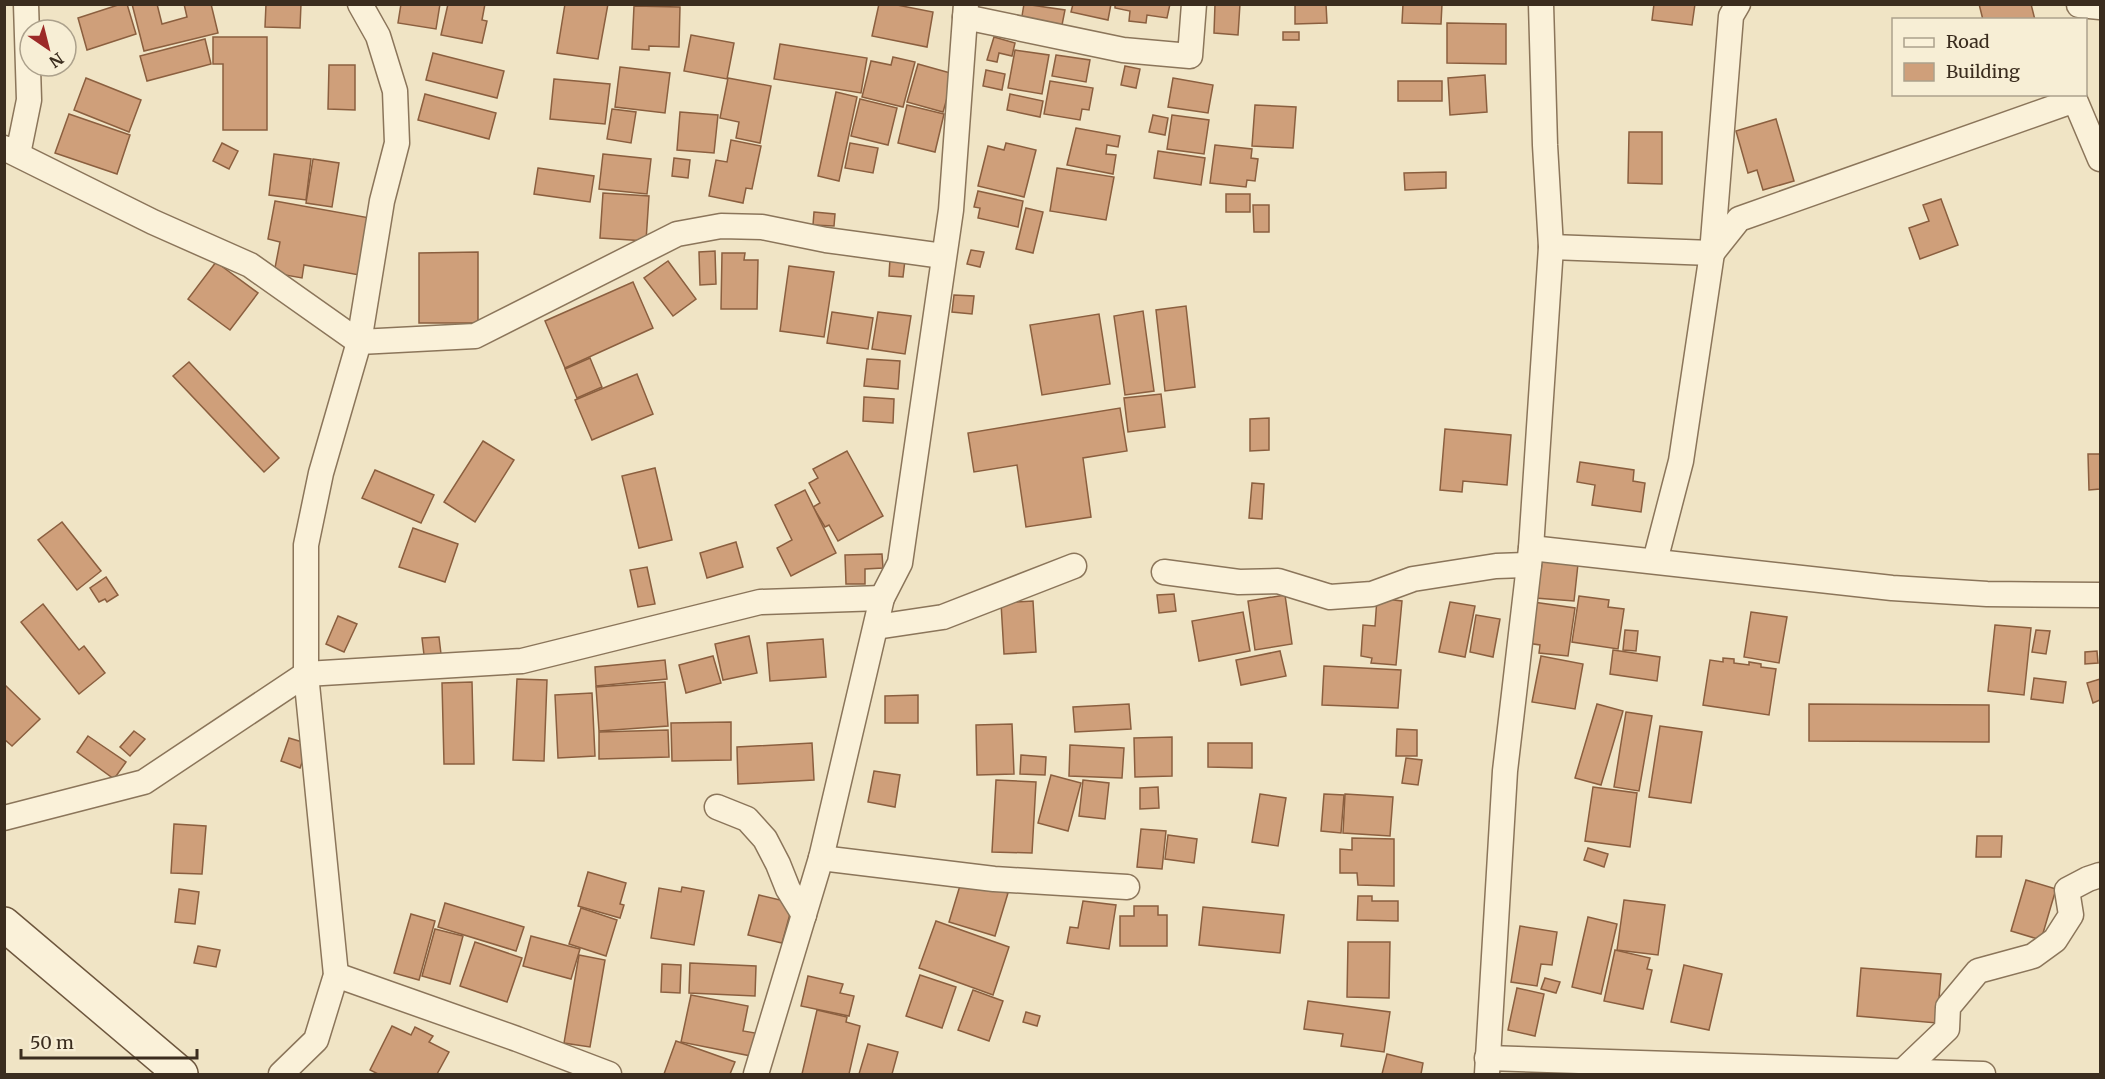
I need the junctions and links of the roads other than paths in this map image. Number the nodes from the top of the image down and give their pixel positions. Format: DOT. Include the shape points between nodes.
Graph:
graph roads {
  1 [pos="26,4"];
  2 [pos="360,4"];
  3 [pos="1194,4"];
  4 [pos="1541,4"];
  5 [pos="1738,4"];
  6 [pos="2079,4"];
  7 [pos="2100,7"];
  8 [pos="966,11"];
  9 [pos="11,151"];
  10 [pos="2100,159"];
  11 [pos="1551,247"];
  12 [pos="1712,253"];
  13 [pos="944,256"];
  14 [pos="359,342"];
  15 [pos="1530,557"];
  16 [pos="1655,561"];
  17 [pos="1074,566"];
  18 [pos="1164,572"];
  19 [pos="2100,595"];
  20 [pos="882,598"];
  21 [pos="876,627"];
  22 [pos="306,675"];
  23 [pos="717,807"];
  24 [pos="4,818"];
  25 [pos="821,858"];
  26 [pos="2100,875"];
  27 [pos="1127,887"];
  28 [pos="804,915"];
  29 [pos="4,924"];
  30 [pos="336,975"];
  31 [pos="1487,1066"];
  32 [pos="1903,1071"];
  33 [pos="181,1074"];
  34 [pos="281,1074"];
  35 [pos="609,1074"];
  36 [pos="756,1074"];
  37 [pos="1983,1074"];
  1 -- 9 [label="street" via="29,100"];
  2 -- 14 [label="street" via="378,36 395,91 397,143 382,201"];
  3 -- 8 [label="street" via="1190,56 1123,50"];
  4 -- 11 [label="street"];
  5 -- 12 [label="street" via="1731,16"];
  6 -- 7 [label="street"];
  8 -- 13 [label="street"];
  9 -- 14 [label="street" via="250,265"];
  10 -- 12 [label="street" via="2075,100 1739,219"];
  11 -- 12 [label="street"];
  11 -- 15 [label="street"];
  12 -- 16 [label="street" via="1681,461"];
  13 -- 14 [label="street" via="762,227 721,226 677,234 474,336"];
  13 -- 20 [label="street" via="900,562"];
  14 -- 22 [label="street" via="321,473 306,545"];
  15 -- 16 [label="street"];
  15 -- 18 [label="street" via="1413,579 1372,594 1330,597 1278,581 1239,582"];
  15 -- 31 [label="street" via="1505,771"];
  16 -- 19 [label="street" via="1892,588"];
  17 -- 21 [label="street" via="943,617"];
  20 -- 21 [label="street"];
  20 -- 22 [label="street" via="760,602 522,661"];
  21 -- 25 [label="street"];
  22 -- 24 [label="street" via="144,782"];
  22 -- 30 [label="street"];
  23 -- 28 [label="street" via="747,819 765,840"];
  25 -- 27 [label="street" via="994,879"];
  25 -- 28 [label="street"];
  26 -- 32 [label="street" via="2067,890 2071,915 2055,940 2033,956 1978,971 1948,1006 1947,1029"];
  28 -- 36 [label="street"];
  29 -- 33 [label="street"];
  30 -- 34 [label="street" via="316,1040"];
  30 -- 35 [label="street"];
  31 -- 32 [label="street"];
  32 -- 37 [label="street"];
}
